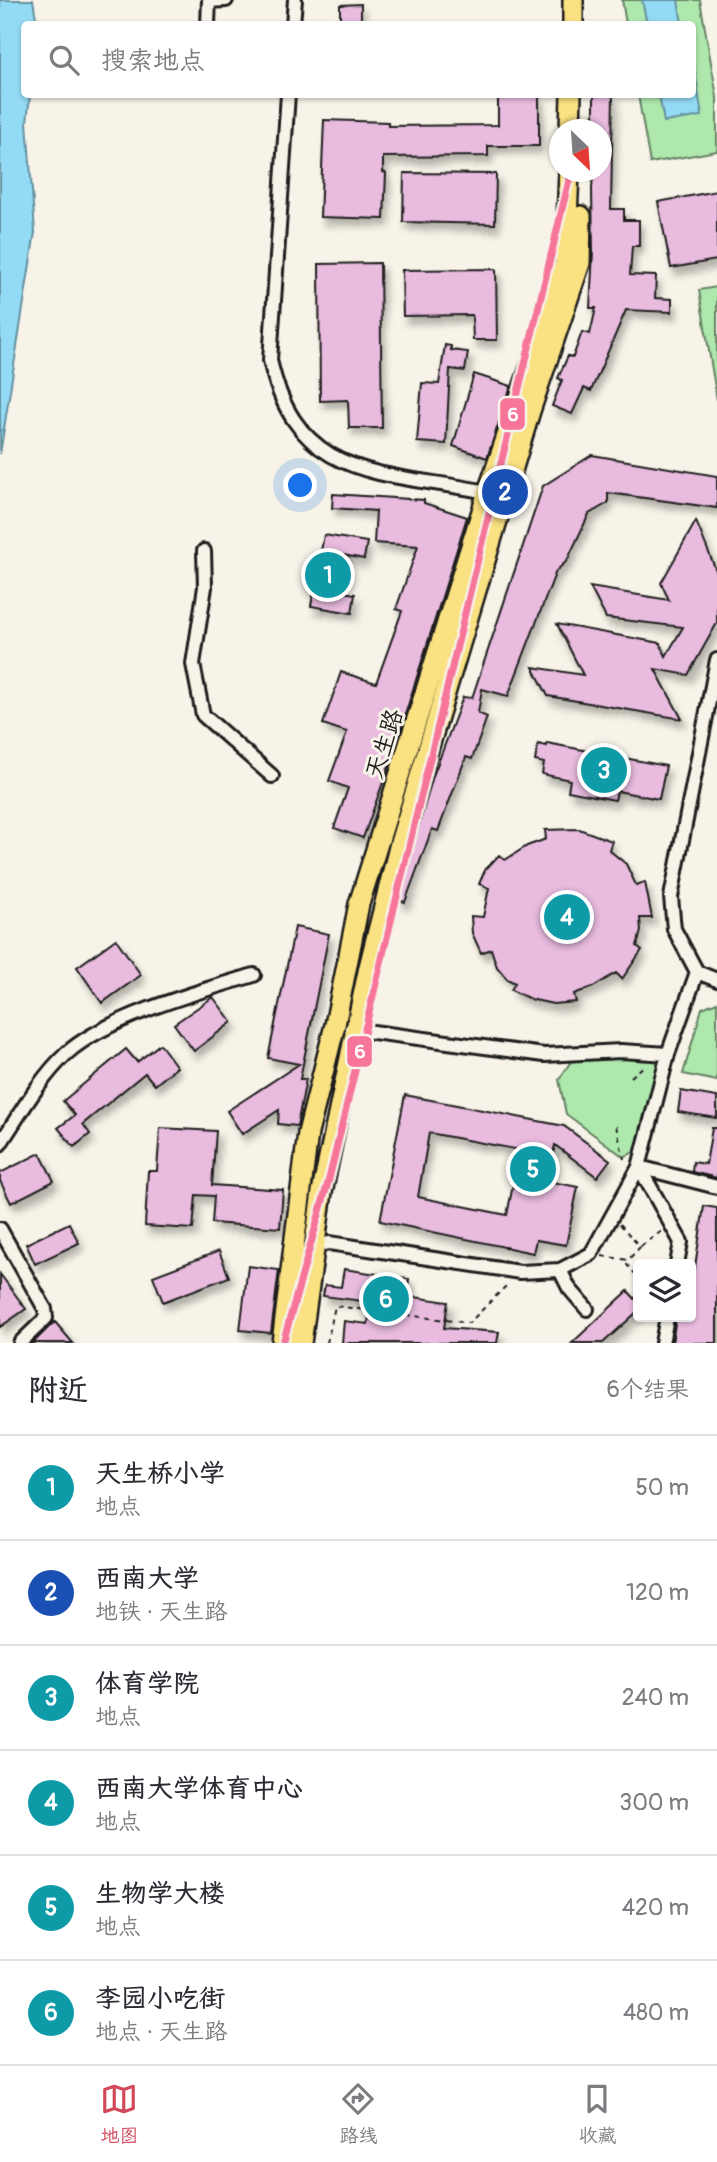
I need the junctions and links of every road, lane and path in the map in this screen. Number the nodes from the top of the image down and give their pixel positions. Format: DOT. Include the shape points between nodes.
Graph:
graph roads {
  1 [pos="226,0"];
  2 [pos="295,0"];
  3 [pos="573,0"];
  4 [pos="585,0"];
  5 [pos="209,1"];
  6 [pos="208,21"];
  7 [pos="293,21"];
  8 [pos="573,21"];
  9 [pos="584,21"];
  10 [pos="288,98"];
  11 [pos="571,98"];
  12 [pos="583,98"];
  13 [pos="570,119"];
  14 [pos="582,119"];
  15 [pos="569,182"];
  16 [pos="582,182"];
  17 [pos="496,494"];
  18 [pos="204,551"];
  19 [pos="717,660"];
  20 [pos="272,776"];
  21 [pos="697,972"];
  22 [pos="254,975"];
  23 [pos="717,980"];
  24 [pos="344,1027"];
  25 [pos="667,1058"];
  26 [pos="631,1077"];
  27 [pos="616,1126"];
  28 [pos="0,1144"];
  29 [pos="624,1159"];
  30 [pos="639,1167"];
  31 [pos="717,1187"];
  32 [pos="612,1215"];
  33 [pos="672,1225"];
  34 [pos="0,1229"];
  35 [pos="294,1245"];
  36 [pos="640,1247"];
  37 [pos="316,1248"];
  38 [pos="591,1254"];
  39 [pos="678,1259"];
  40 [pos="628,1260"];
  41 [pos="560,1270"];
  42 [pos="520,1272"];
  43 [pos="633,1272"];
  44 [pos="587,1308"];
  45 [pos="666,1322"];
  46 [pos="20,1343"];
  47 [pos="282,1343"];
  48 [pos="301,1343"];
  49 [pos="327,1343"];
  50 [pos="662,1343"];
  1 -- 5 [label="street"];
  2 -- 7 [label="street"];
  3 -- 8 [label="highway"];
  4 -- 9 [label="highway"];
  5 -- 6 [label="street"];
  10 -- 17 [label="street" via="270,360 286,407 313,443 351,466"];
  11 -- 13 [label="highway"];
  12 -- 14 [label="highway"];
  15 -- 17 [label="highway, 天生路" via="565,264"];
  16 -- 17 [label="highway, 天生路" via="580,263"];
  17 -- 24 [label="highway, 天生路"];
  18 -- 20 [label="street" via="205,587 193,664 203,715"];
  19 -- 21 [label="street" via="671,897 674,929"];
  21 -- 23 [label="street"];
  21 -- 25 [label="street"];
  22 -- 28 [label="street" via="177,998 100,1032 67,1053"];
  24 -- 25 [label="street" via="544,1055 621,1051"];
  24 -- 35 [label="highway, 天生路" via="308,1133"];
  24 -- 37 [label="highway, 天生路"];
  25 -- 26 [label="path" via="653,1060"];
  25 -- 30 [label="street"];
  27 -- 29 [label="path"];
  30 -- 31 [label="street"];
  30 -- 32 [label="street"];
  30 -- 33 [label="street"];
  32 -- 36 [label="path"];
  32 -- 38 [label="street"];
  33 -- 36 [label="path"];
  33 -- 39 [label="street" via="681,1242"];
  34 -- 46 [label="street" via="46,1308 41,1326"];
  35 -- 37 [label="street"];
  35 -- 47 [label="highway, 天生路"];
  36 -- 40 [label="path"];
  37 -- 42 [label="street" via="329,1243"];
  37 -- 48 [label="highway, 天生路"];
  38 -- 40 [label="path"];
  38 -- 41 [label="street"];
  40 -- 43 [label="path"];
  41 -- 42 [label="street"];
  41 -- 44 [label="street"];
  42 -- 49 [label="path" via="470,1323 335,1306"];
  45 -- 50 [label="street"];
}
